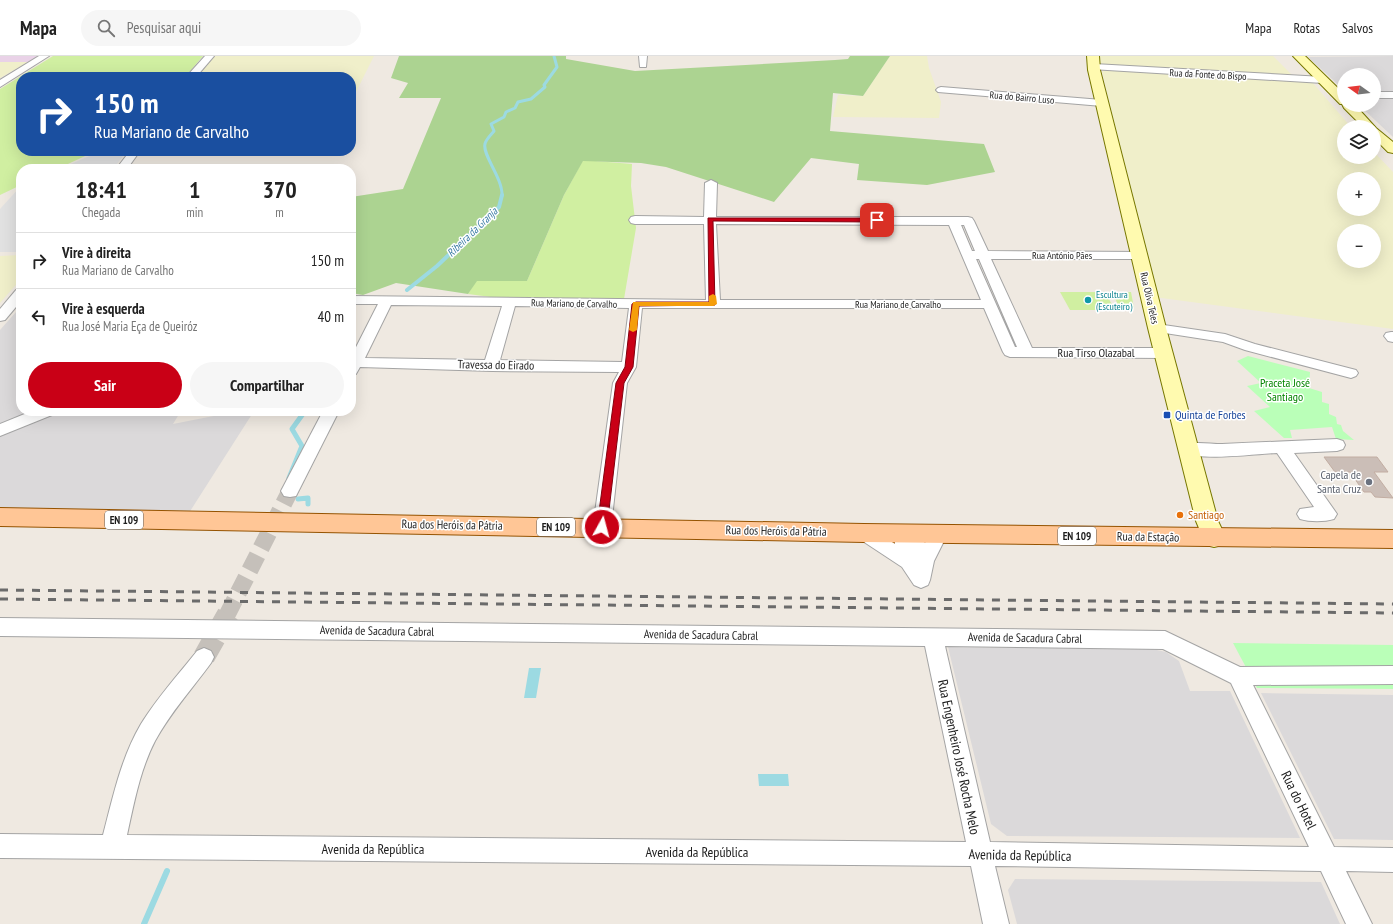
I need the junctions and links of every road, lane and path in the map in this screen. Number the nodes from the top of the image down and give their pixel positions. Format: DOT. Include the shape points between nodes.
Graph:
graph roads {
  1 [pos="45,56"];
  2 [pos="210,56"];
  3 [pos="1299,56"];
  4 [pos="1093,62"];
  5 [pos="19,72"];
  6 [pos="196,72"];
  7 [pos="16,74"];
  8 [pos="1323,80"];
  9 [pos="0,84"];
  10 [pos="941,90"];
  11 [pos="1337,93"];
  12 [pos="1381,95"];
  13 [pos="1393,95"];
  14 [pos="1102,103"];
  15 [pos="1355,112"];
  16 [pos="1363,120"];
  17 [pos="1381,138"];
  18 [pos="1393,149"];
  19 [pos="131,156"];
  20 [pos="125,164"];
  21 [pos="711,184"];
  22 [pos="636,220"];
  23 [pos="710,220"];
  24 [pos="953,221"];
  25 [pos="969,255"];
  26 [pos="1140,255"];
  27 [pos="983,256"];
  28 [pos="16,299"];
  29 [pos="356,300"];
  30 [pos="386,301"];
  31 [pos="510,302"];
  32 [pos="636,304"];
  33 [pos="713,304"];
  34 [pos="988,304"];
  35 [pos="0,317"];
  36 [pos="1157,328"];
  37 [pos="1027,353"];
  38 [pos="1164,353"];
  39 [pos="492,366"];
  40 [pos="357,367"];
  41 [pos="629,367"];
  42 [pos="1351,373"];
  43 [pos="35,416"];
  44 [pos="328,416"];
  45 [pos="0,430"];
  46 [pos="1337,445"];
  47 [pos="1281,446"];
  48 [pos="1188,449"];
  49 [pos="290,491"];
  50 [pos="1306,514"];
  51 [pos="0,517"];
  52 [pos="602,527"];
  53 [pos="864,533"];
  54 [pos="904,533"];
  55 [pos="939,533"];
  56 [pos="1214,538"];
  57 [pos="1393,539"];
  58 [pos="916,561"];
  59 [pos="0,627"];
  60 [pos="933,637"];
  61 [pos="204,657"];
  62 [pos="1238,676"];
  63 [pos="1393,676"];
  64 [pos="0,846"];
  65 [pos="112,847"];
  66 [pos="980,854"];
  67 [pos="1328,860"];
  68 [pos="1393,860"];
  69 [pos="996,924"];
  70 [pos="1359,924"];
  1 -- 5 [label="street"];
  2 -- 6 [label="street"];
  3 -- 8 [label="main road"];
  4 -- 8 [label="street, Rua da Fonte do Bispo"];
  4 -- 14 [label="main road, Rua Oliva Teles"];
  7 -- 9 [label="street"];
  8 -- 11 [label="main road"];
  10 -- 14 [label="street, Rua do Bairro Luso"];
  12 -- 13 [label="street"];
  14 -- 26 [label="main road, Rua Oliva Teles"];
  15 -- 16 [label="main road"];
  17 -- 18 [label="main road"];
  19 -- 20 [label="street"];
  21 -- 23 [label="street"];
  22 -- 23 [label="street"];
  23 -- 24 [label="street"];
  23 -- 33 [label="street"];
  24 -- 25 [label="street, Rua Tirso Olazabal"];
  24 -- 27 [label="street" via="968,221"];
  25 -- 27 [label="street"];
  25 -- 34 [label="street, Rua Tirso Olazabal"];
  26 -- 27 [label="street, Rua António Pães"];
  26 -- 36 [label="main road, Rua Oliva Teles"];
  27 -- 37 [label="street"];
  28 -- 35 [label="street"];
  29 -- 30 [label="street, Rua Mariano de Carvalho"];
  30 -- 31 [label="street, Rua Mariano de Carvalho"];
  30 -- 40 [label="street"];
  31 -- 32 [label="street, Rua Mariano de Carvalho"];
  31 -- 39 [label="street" via="492,356"];
  32 -- 33 [label="street, Rua Mariano de Carvalho"];
  32 -- 41 [label="street"];
  33 -- 34 [label="street, Rua Mariano de Carvalho"];
  34 -- 37 [label="street, Rua Tirso Olazabal" via="1010,352"];
  36 -- 38 [label="main road, Rua Oliva Teles"];
  36 -- 42 [label="street" via="1225,338"];
  37 -- 38 [label="street, Rua Tirso Olazabal"];
  38 -- 48 [label="main road, Rua Oliva Teles"];
  39 -- 40 [label="street, Travessa do Eirado"];
  39 -- 41 [label="street, Travessa do Eirado"];
  41 -- 52 [label="street" via="620,383"];
  43 -- 45 [label="street"];
  44 -- 49 [label="street"];
  46 -- 47 [label="street"];
  47 -- 48 [label="street"];
  47 -- 50 [label="street" via="1328,514"];
  48 -- 56 [label="main road, Rua Oliva Teles"];
  51 -- 52 [label="main road, Rua dos Heróis da Pátria / EN 109"];
  52 -- 53 [label="main road, Rua dos Heróis da Pátria / EN 109"];
  53 -- 54 [label="main road, Rua dos Heróis da Pátria / EN 109"];
  53 -- 58 [label="street"];
  54 -- 55 [label="main road, Rua da Estação / EN 109"];
  54 -- 58 [label="street" via="903,546"];
  55 -- 56 [label="main road, Rua da Estação / EN 109"];
  55 -- 58 [label="street"];
  56 -- 57 [label="main road, Rua da Estação / EN 109"];
  59 -- 60 [label="street, Avenida de Sacadura Cabral"];
  60 -- 62 [label="street, Avenida de Sacadura Cabral" via="1165,640"];
  60 -- 66 [label="street, Rua Engenheiro José Rocha Melo"];
  61 -- 65 [label="street" via="161,712 148,734 129,782"];
  62 -- 63 [label="street, Avenida de Sacadura Cabral"];
  62 -- 67 [label="street, Rua do Hotel"];
  64 -- 65 [label="street, Avenida da República"];
  65 -- 66 [label="street, Avenida da República"];
  66 -- 67 [label="street, Avenida da República"];
  66 -- 69 [label="street, Rua Engenheiro José Rocha Melo"];
  67 -- 68 [label="street, Avenida da República"];
  67 -- 70 [label="street, Rua do Hotel"];
}
